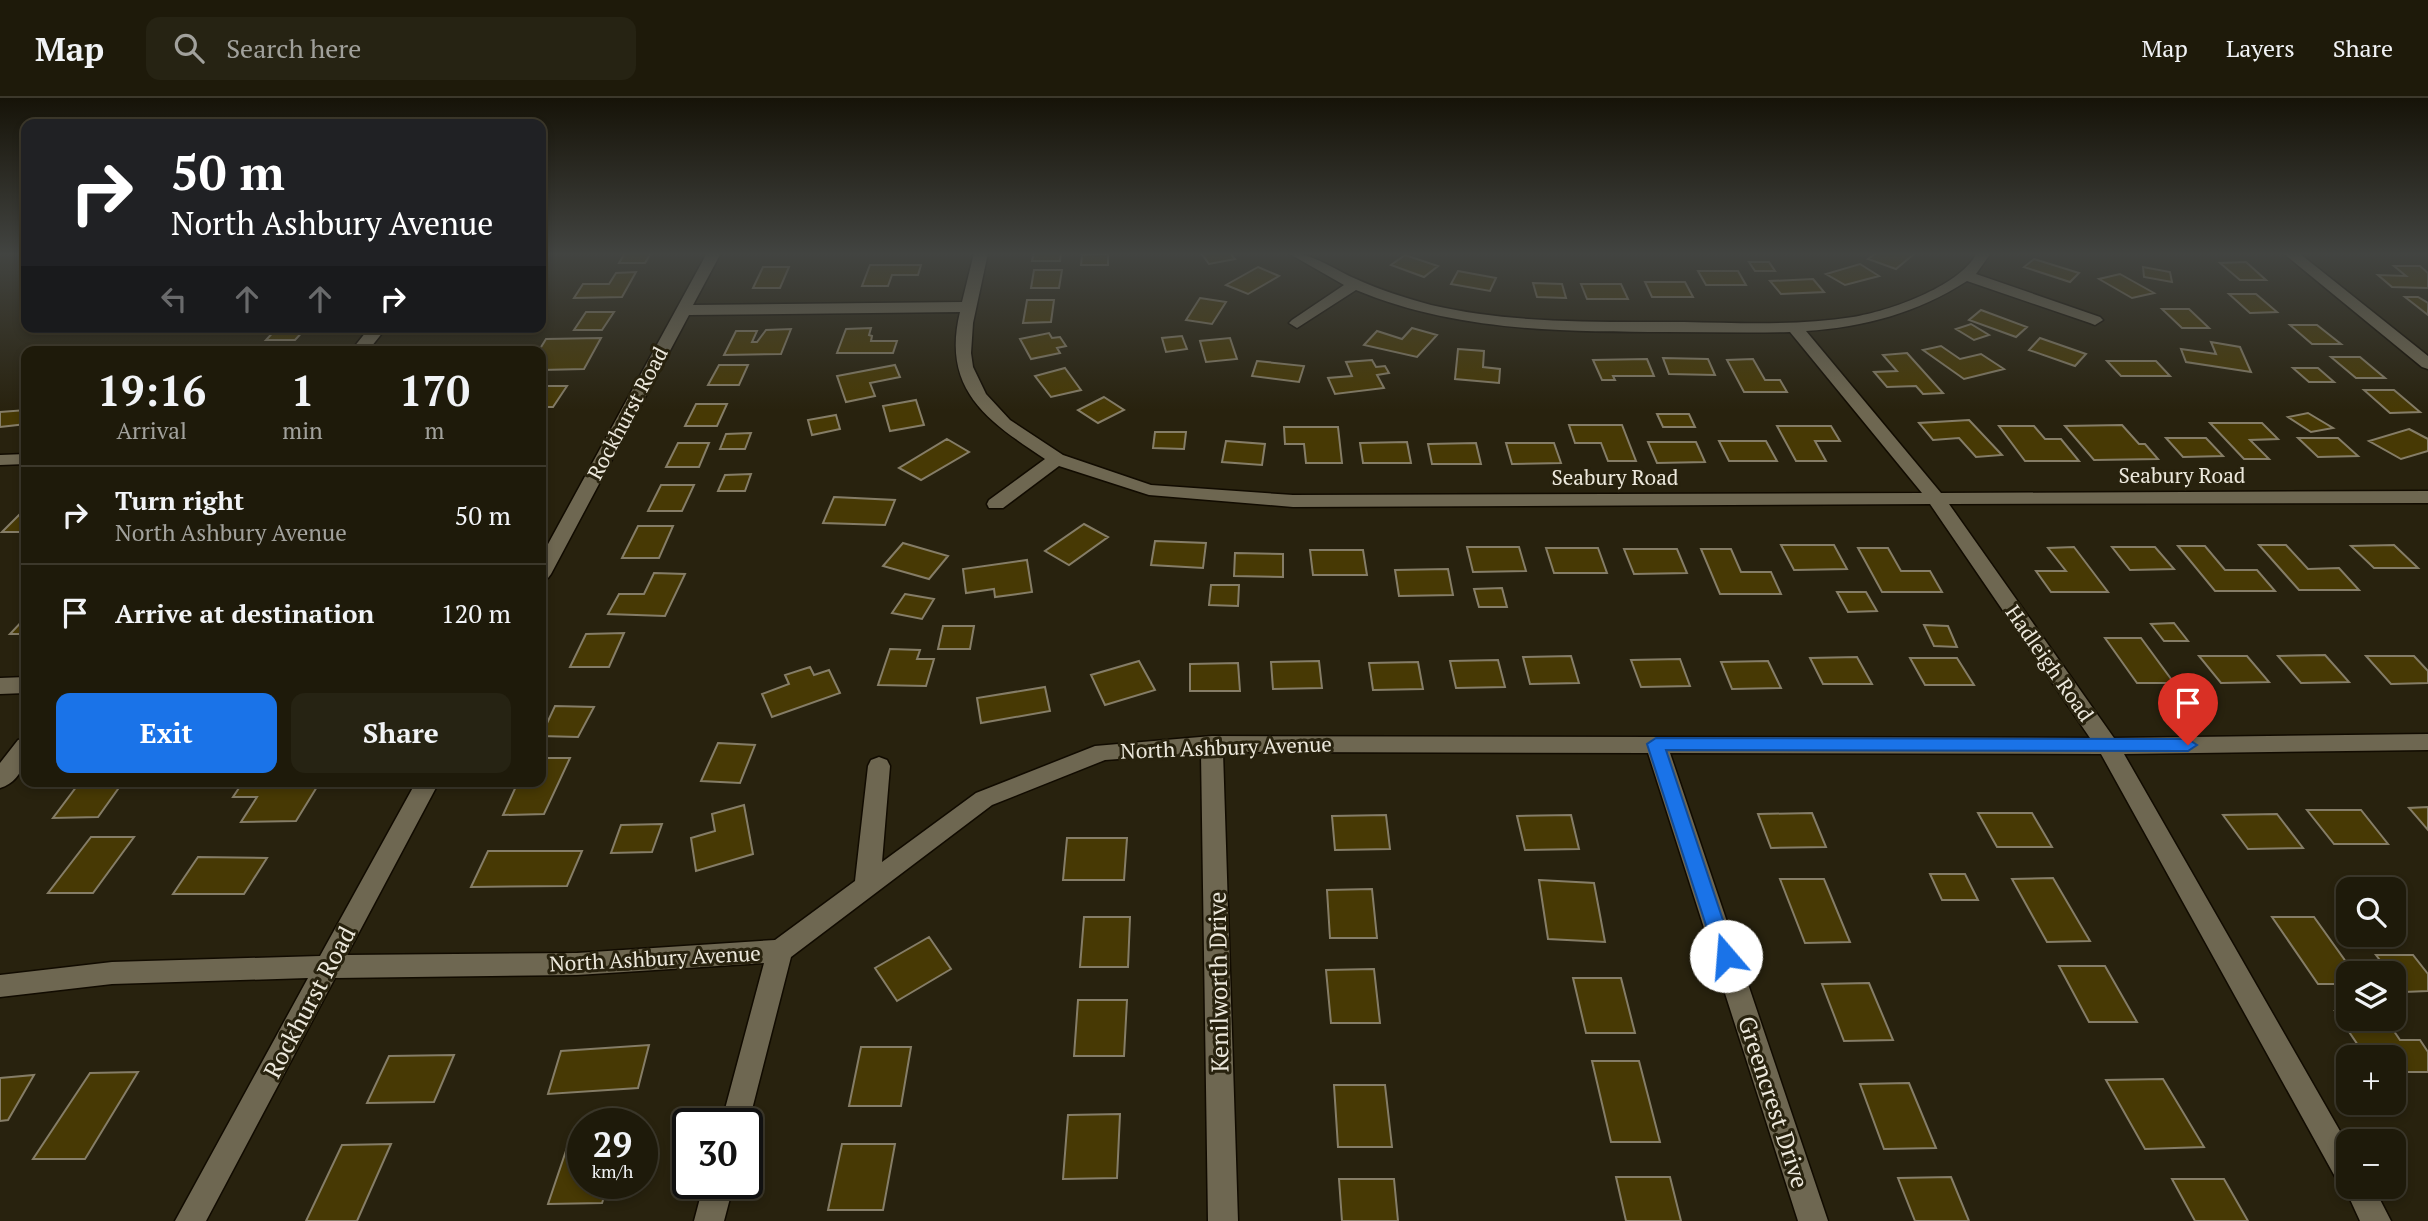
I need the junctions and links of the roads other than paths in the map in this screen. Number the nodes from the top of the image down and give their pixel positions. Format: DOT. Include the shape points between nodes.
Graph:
graph roads {
  1 [pos="685,305"];
  2 [pos="1323,305"];
  3 [pos="1422,305"];
  4 [pos="1911,305"];
  5 [pos="2053,305"];
  6 [pos="2355,305"];
  7 [pos="968,307"];
  8 [pos="683,310"];
  9 [pos="2095,320"];
  10 [pos="1297,323"];
  11 [pos="1794,327"];
  12 [pos="2428,364"];
  13 [pos="21,459"];
  14 [pos="1057,459"];
  15 [pos="0,460"];
  16 [pos="2428,497"];
  17 [pos="1937,499"];
  18 [pos="996,504"];
  19 [pos="546,565"];
  20 [pos="21,685"];
  21 [pos="0,686"];
  22 [pos="2428,742"];
  23 [pos="1212,744"];
  24 [pos="1656,744"];
  25 [pos="2108,746"];
  26 [pos="21,752"];
  27 [pos="879,766"];
  28 [pos="0,779"];
  29 [pos="425,787"];
  30 [pos="867,888"];
  31 [pos="780,951"];
  32 [pos="328,966"];
  33 [pos="0,986"];
  34 [pos="739,1108"];
  35 [pos="2336,1151"];
  36 [pos="715,1199"];
  37 [pos="2364,1199"];
  38 [pos="190,1221"];
  39 [pos="709,1221"];
  40 [pos="1223,1221"];
  41 [pos="1813,1221"];
  42 [pos="2376,1221"];
  1 -- 8 [label="street, Rockhurst Road"];
  2 -- 10 [label="street"];
  3 -- 11 [label="street" via="1529,324"];
  4 -- 11 [label="street" via="1870,317"];
  5 -- 9 [label="street"];
  6 -- 12 [label="street"];
  7 -- 8 [label="street"];
  7 -- 14 [label="street, Seabury Road" via="963,353 979,396 1004,424"];
  8 -- 19 [label="street, Rockhurst Road"];
  11 -- 17 [label="street, Hadleigh Road"];
  13 -- 15 [label="street"];
  14 -- 17 [label="street, Seabury Road" via="1149,490 1293,501"];
  14 -- 18 [label="street"];
  16 -- 17 [label="street, Seabury Road"];
  17 -- 25 [label="street, Hadleigh Road"];
  20 -- 21 [label="street"];
  22 -- 25 [label="street, North Ashbury Avenue"];
  23 -- 24 [label="street, North Ashbury Avenue"];
  23 -- 30 [label="street, North Ashbury Avenue" via="1102,752 984,799"];
  23 -- 40 [label="street, Kenilworth Drive"];
  24 -- 25 [label="street, North Ashbury Avenue"];
  24 -- 41 [label="street, Greencrest Drive"];
  25 -- 35 [label="street, Hadleigh Road"];
  26 -- 28 [label="street"];
  27 -- 30 [label="street"];
  29 -- 32 [label="street, Rockhurst Road"];
  30 -- 31 [label="street, North Ashbury Avenue"];
  31 -- 32 [label="street, North Ashbury Avenue" via="577,964"];
  31 -- 34 [label="street"];
  32 -- 33 [label="street, North Ashbury Avenue" via="112,973"];
  32 -- 38 [label="street, Rockhurst Road"];
  36 -- 39 [label="street"];
  37 -- 42 [label="street"];
}
